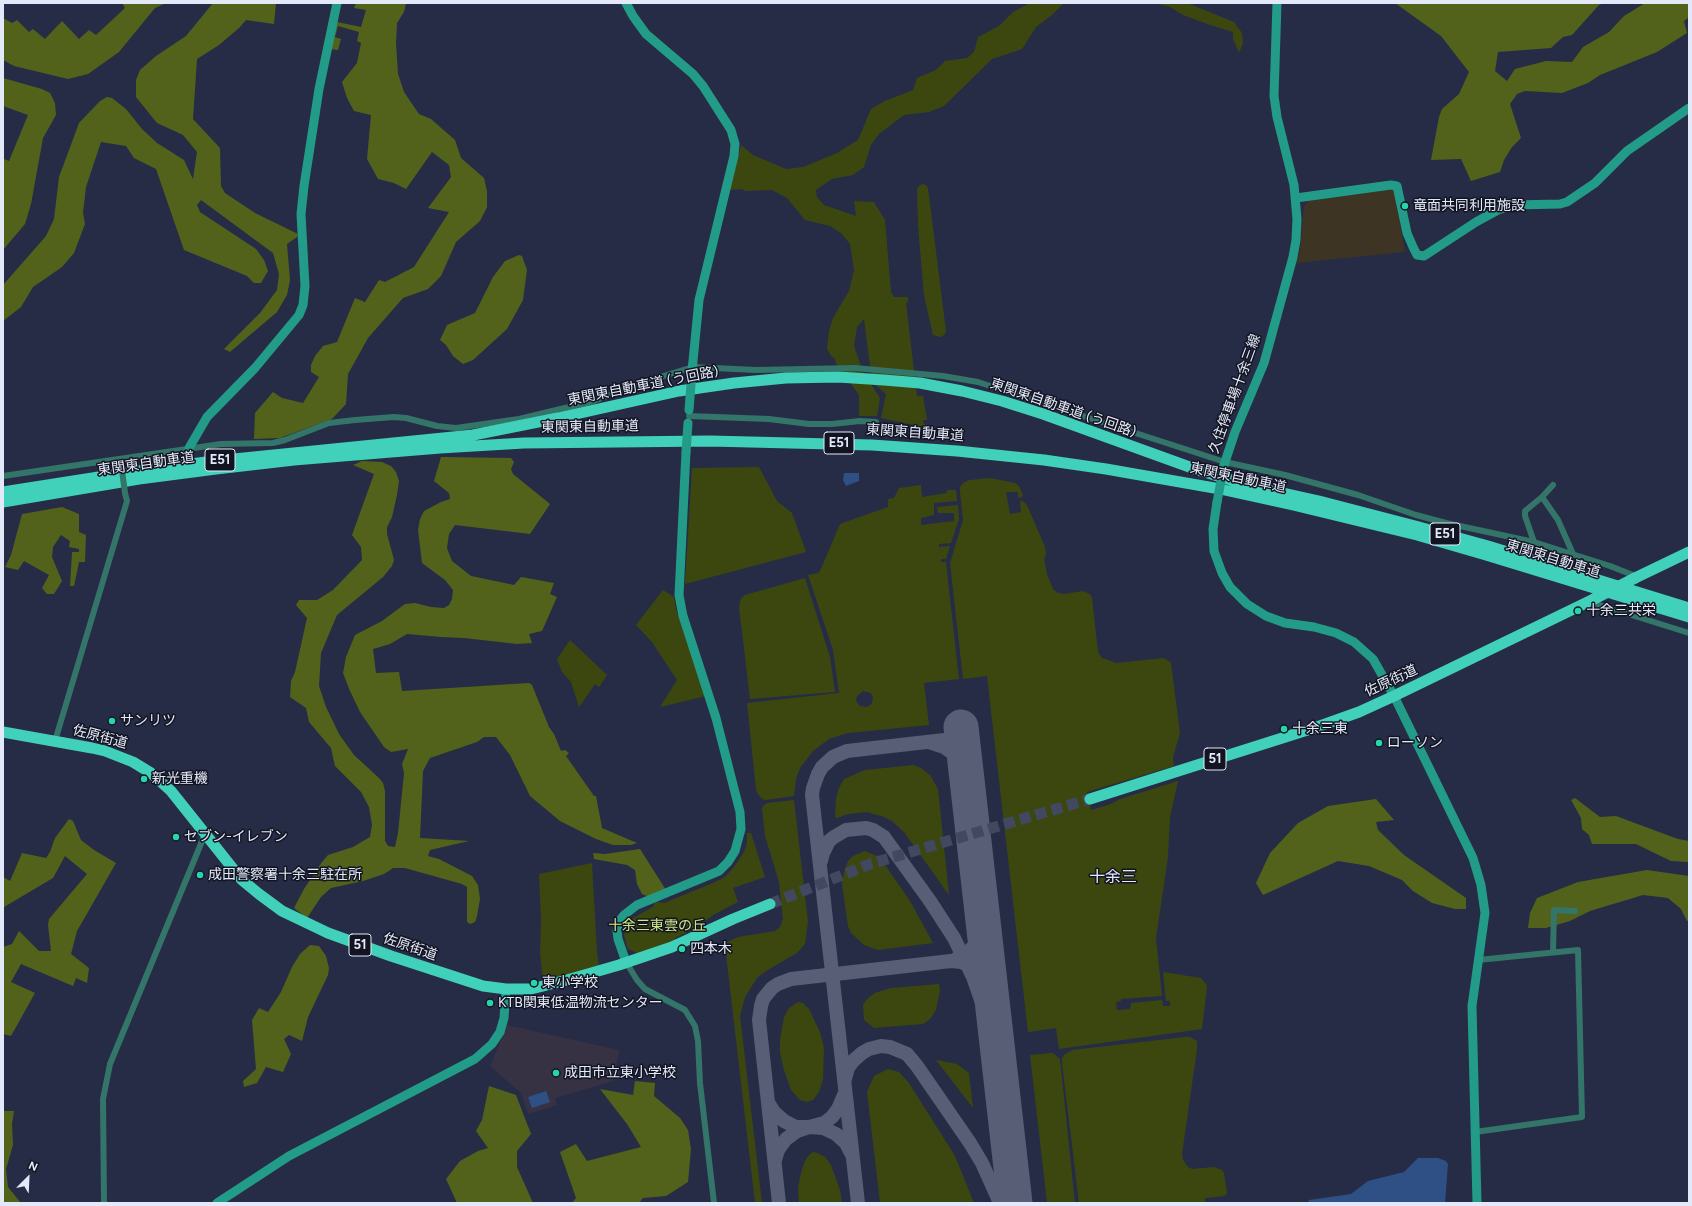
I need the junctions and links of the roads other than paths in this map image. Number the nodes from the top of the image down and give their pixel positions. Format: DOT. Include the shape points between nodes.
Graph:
graph roads {
  1 [pos="338,3"];
  2 [pos="626,3"];
  3 [pos="1277,3"];
  4 [pos="1689,108"];
  5 [pos="1296,198"];
  6 [pos="692,369"];
  7 [pos="689,417"];
  8 [pos="876,422"];
  9 [pos="438,439"];
  10 [pos="189,448"];
  11 [pos="120,460"];
  12 [pos="1225,464"];
  13 [pos="3,476"];
  14 [pos="1247,485"];
  15 [pos="1553,485"];
  16 [pos="3,492"];
  17 [pos="1542,497"];
  18 [pos="3,502"];
  19 [pos="1534,542"];
  20 [pos="1573,554"];
  21 [pos="1688,555"];
  22 [pos="1637,578"];
  23 [pos="1592,600"];
  24 [pos="1689,606"];
  25 [pos="1689,618"];
  26 [pos="1689,633"];
  27 [pos="1394,696"];
  28 [pos="3,732"];
  29 [pos="55,741"];
  30 [pos="1090,799"];
  31 [pos="205,834"];
  32 [pos="770,904"];
  33 [pos="1575,911"];
  34 [pos="1553,952"];
  35 [pos="1478,960"];
  36 [pos="626,962"];
  37 [pos="506,989"];
  38 [pos="1475,1132"];
  39 [pos="104,1203"];
  40 [pos="217,1203"];
  41 [pos="714,1203"];
  42 [pos="1477,1203"];
  1 -- 10 [label="street" via="319,89 304,186 301,214 305,286 303,306 299,315 260,362 207,417"];
  2 -- 6 [label="street" via="646,34 693,74 703,86 731,130 735,144 699,300"];
  3 -- 5 [label="street, 久住停車場十余三線" via="1274,96"];
  4 -- 5 [label="street" via="1627,151 1595,183 1567,202 1514,205 1498,210 1424,256 1417,255 1407,233 1397,186"];
  5 -- 12 [label="street, 久住停車場十余三線" via="1297,220 1293,256 1272,337"];
  6 -- 7 [label="street, bridge"];
  6 -- 10 [label="street" via="634,385 594,402 519,419 456,428 400,418 355,420 330,423 273,443 221,444"];
  6 -- 12 [label="street" via="855,368 943,376 978,382"];
  7 -- 8 [label="street" via="769,419 809,424"];
  7 -- 36 [label="street, bridge" via="678,595 684,622 716,718 740,812 741,829 735,851 719,871 637,905 624,915 617,931"];
  9 -- 14 [label="highway, 東関東自動車道 (う回路) / E51" via="507,429 679,391 734,383 838,377 934,386 1002,401"];
  9 -- 16 [label="highway, 東関東自動車道 / E51" via="214,461"];
  10 -- 11 [label="street"];
  11 -- 13 [label="street"];
  11 -- 29 [label="street, bridge" via="127,501"];
  12 -- 19 [label="street" via="1358,495 1464,528"];
  12 -- 27 [label="street, 久住停車場十余三線, bridge" via="1213,529 1214,551 1230,587 1259,613 1279,622 1324,628 1349,639 1373,659"];
  14 -- 24 [label="highway, 東関東自動車道 / E51" via="1419,527"];
  15 -- 17 [label="street"];
  17 -- 19 [label="street" via="1527,508 1525,513"];
  17 -- 20 [label="street" via="1558,520"];
  18 -- 25 [label="highway, 東関東自動車道 / E51" via="216,469 432,449 524,444 694,441 872,444 1044,460 1220,489 1416,535"];
  19 -- 20 [label="street"];
  20 -- 22 [label="street"];
  21 -- 22 [label="highway, 佐原街道 / 51"];
  22 -- 23 [label="highway, 佐原街道 / 51, bridge"];
  23 -- 26 [label="street"];
  23 -- 27 [label="highway, 佐原街道 / 51"];
  27 -- 30 [label="highway, 佐原街道 / 51" via="1340,719"];
  27 -- 35 [label="street, 久住停車場十余三線" via="1477,869 1485,914"];
  28 -- 29 [label="highway, 佐原街道 / 51"];
  29 -- 31 [label="highway, 佐原街道 / 51" via="105,751 142,767 171,791"];
  31 -- 37 [label="highway, 佐原街道 / 51" via="251,888 271,904 297,919 328,933 465,981"];
  31 -- 39 [label="street" via="110,1064 103,1099"];
  32 -- 36 [label="highway, 佐原街道 / 51" via="672,947"];
  33 -- 34 [label="street" via="1554,910"];
  34 -- 35 [label="street"];
  34 -- 38 [label="street" via="1578,950 1582,1117"];
  35 -- 38 [label="street, 久住停車場十余三線" via="1472,1027"];
  36 -- 37 [label="highway, 佐原街道 / 51" via="538,988"];
  36 -- 41 [label="street" via="645,990 685,1010 695,1026"];
  37 -- 40 [label="street" via="504,1018 500,1032 492,1044 475,1059 289,1156"];
  38 -- 42 [label="street, 久住停車場十余三線"];
}
